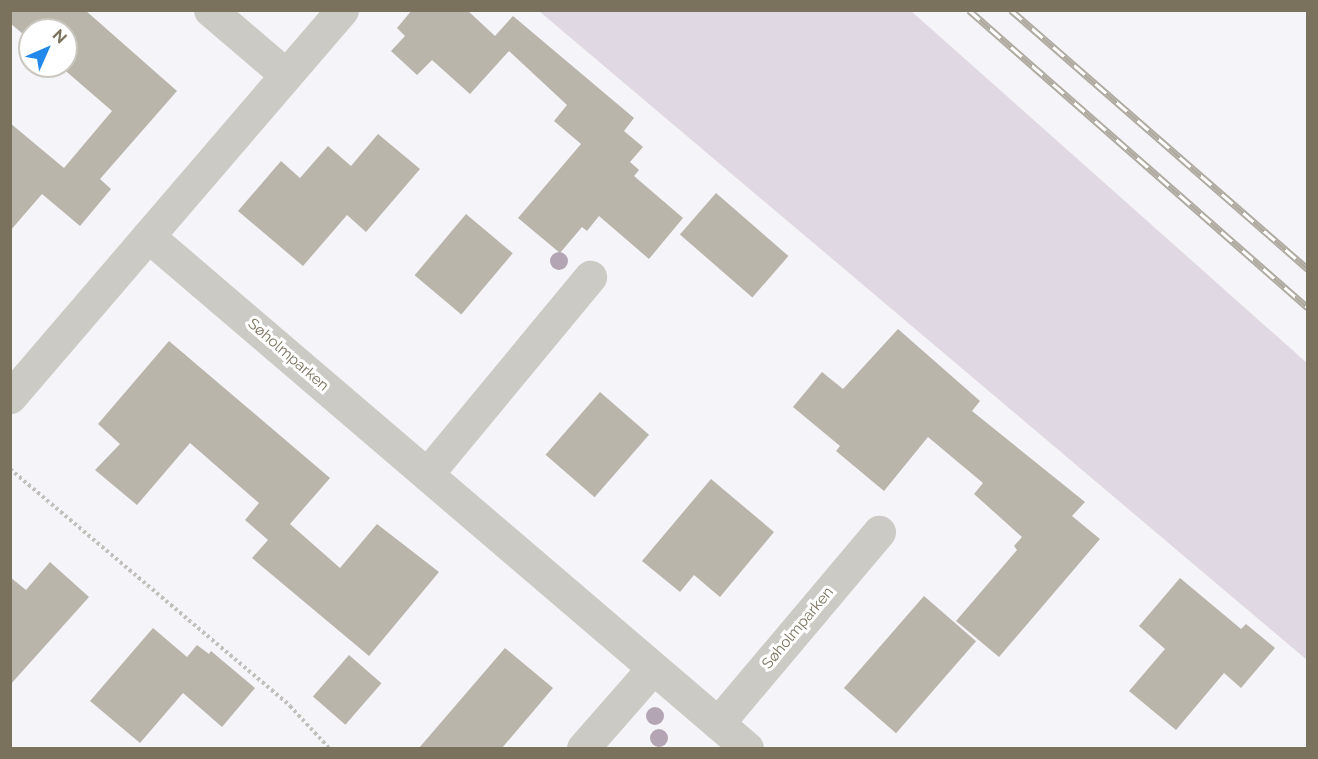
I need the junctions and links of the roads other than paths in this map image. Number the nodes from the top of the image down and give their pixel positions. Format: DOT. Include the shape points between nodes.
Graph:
graph roads {
  1 [pos="210,10"];
  2 [pos="342,10"];
  3 [pos="286,75"];
  4 [pos="148,236"];
  5 [pos="590,278"];
  6 [pos="15,383"];
  7 [pos="427,474"];
  8 [pos="879,532"];
  9 [pos="653,668"];
  10 [pos="718,723"];
  11 [pos="583,748"];
  12 [pos="747,748"];
  1 -- 3 [label="street"];
  2 -- 3 [label="street"];
  3 -- 4 [label="street"];
  4 -- 6 [label="street"];
  4 -- 7 [label="street, Søholmparken"];
  5 -- 7 [label="street"];
  7 -- 9 [label="street, Søholmparken"];
  8 -- 10 [label="street, Søholmparken"];
  9 -- 10 [label="street, Søholmparken"];
  9 -- 11 [label="street"];
  10 -- 12 [label="street, Søholmparken"];
}
